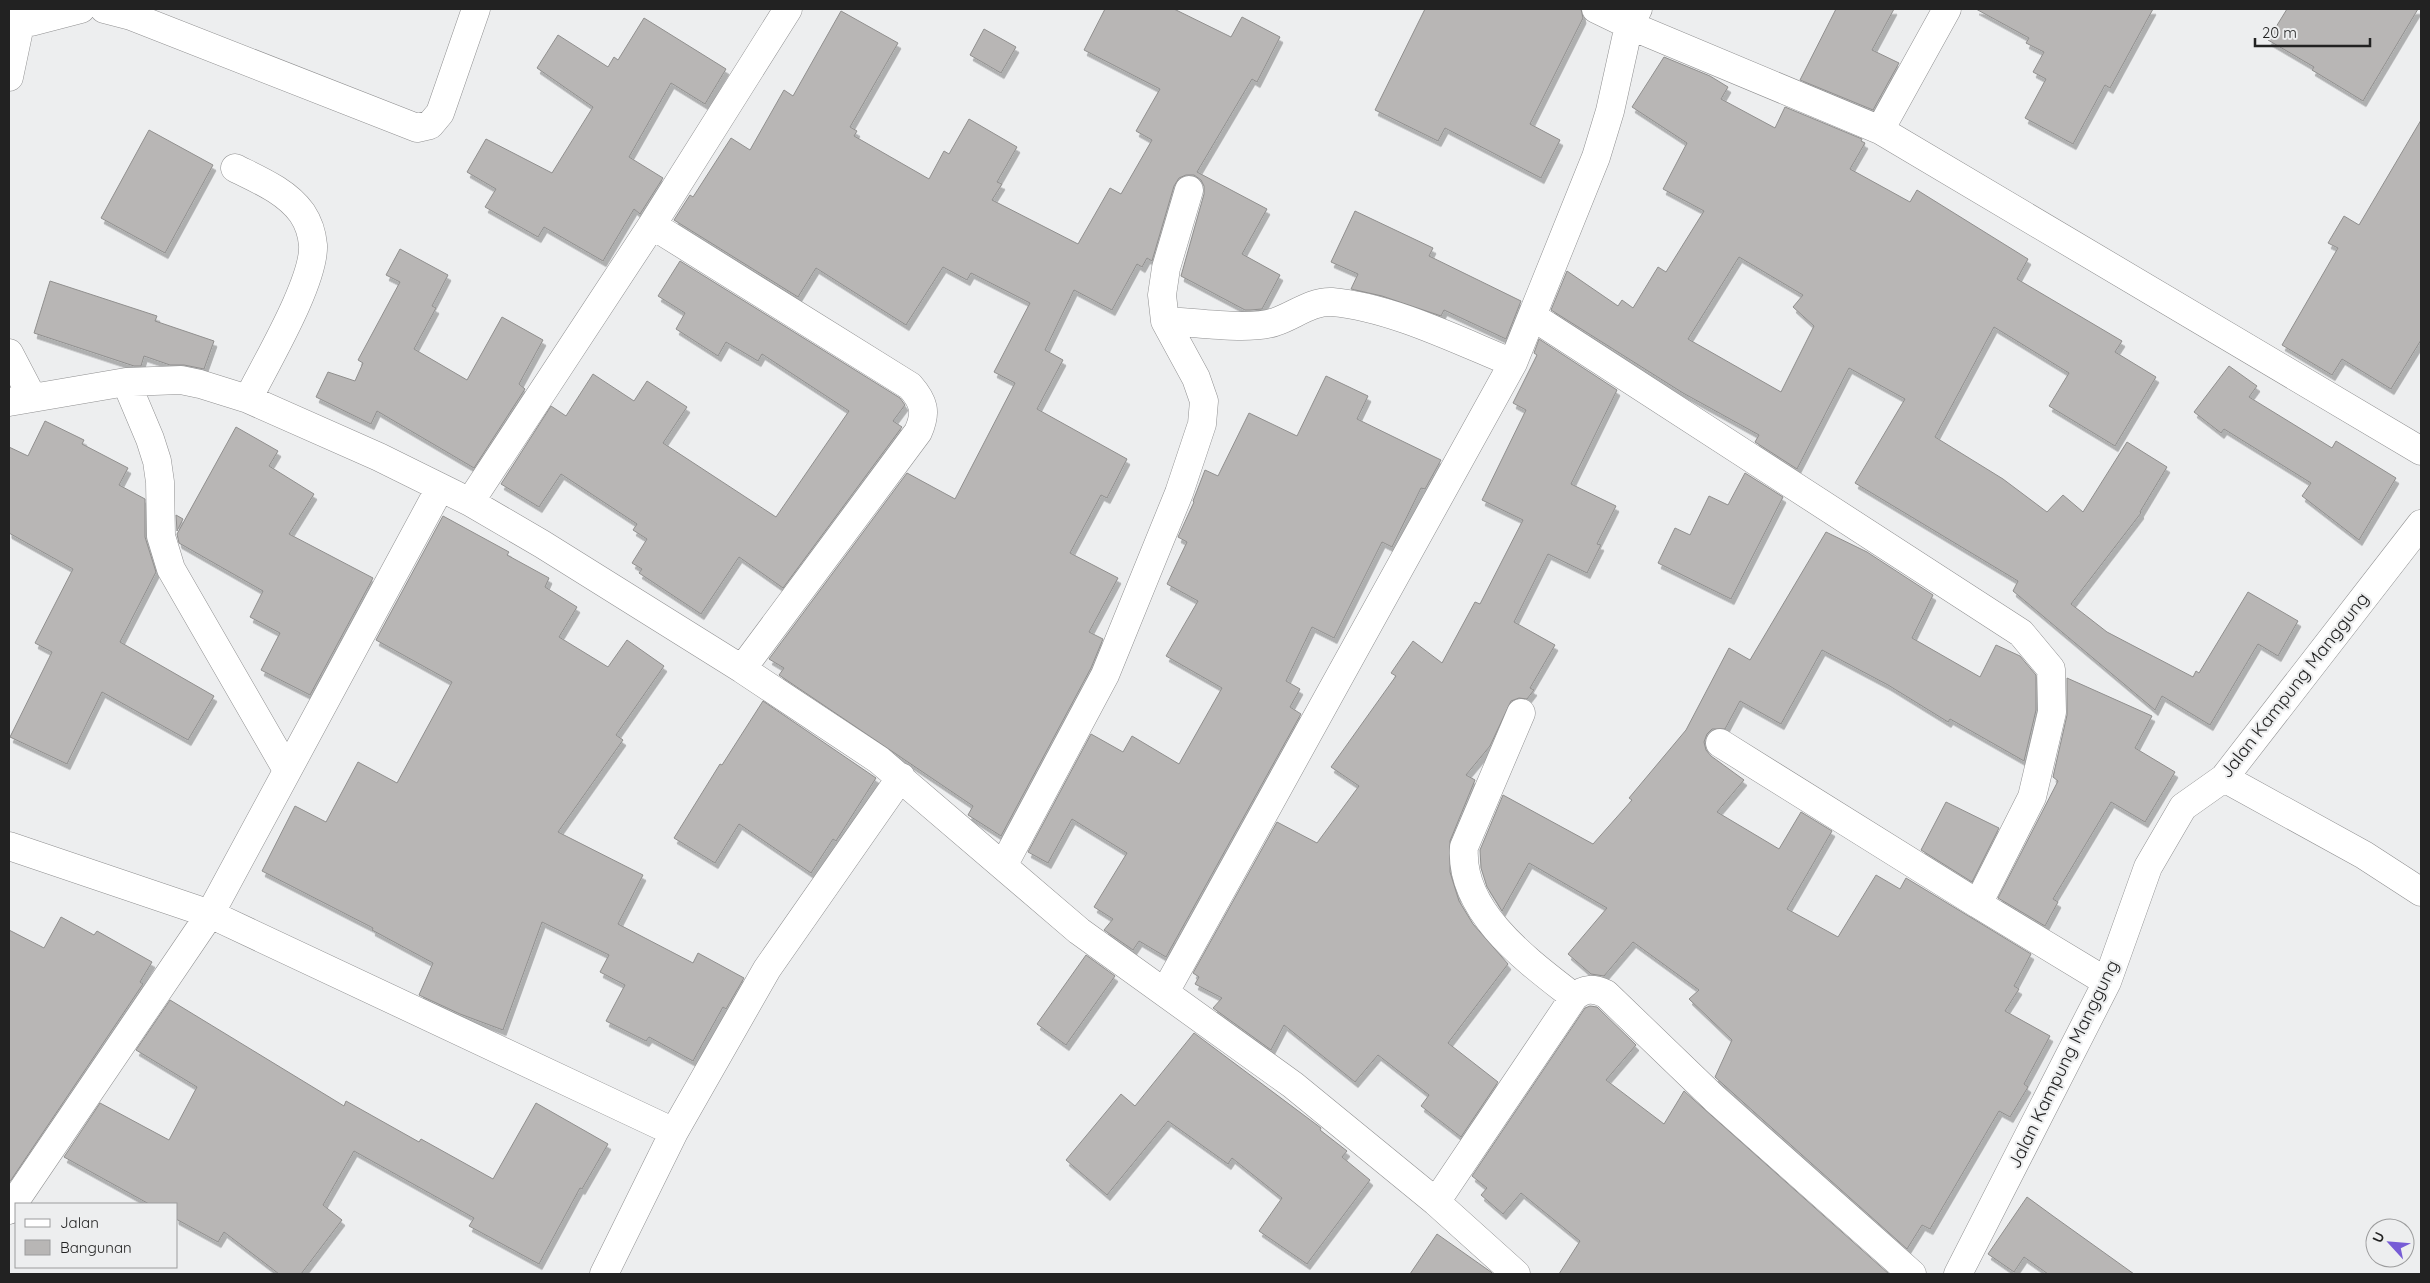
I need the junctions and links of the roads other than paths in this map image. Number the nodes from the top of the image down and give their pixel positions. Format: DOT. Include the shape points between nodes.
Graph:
graph roads {
  1 [pos="81,9"];
  2 [pos="104,9"];
  3 [pos="476,9"];
  4 [pos="788,9"];
  5 [pos="1596,9"];
  6 [pos="1947,9"];
  7 [pos="132,12"];
  8 [pos="1634,17"];
  9 [pos="15,18"];
  10 [pos="9,77"];
  11 [pos="1880,130"];
  12 [pos="235,168"];
  13 [pos="1189,190"];
  14 [pos="652,225"];
  15 [pos="1532,316"];
  16 [pos="1165,320"];
  17 [pos="9,353"];
  18 [pos="1513,363"];
  19 [pos="126,382"];
  20 [pos="248,399"];
  21 [pos="21,400"];
  22 [pos="2421,451"];
  23 [pos="440,488"];
  24 [pos="470,502"];
  25 [pos="2421,524"];
  26 [pos="742,668"];
  27 [pos="1521,713"];
  28 [pos="1720,743"];
  29 [pos="287,770"];
  30 [pos="901,777"];
  31 [pos="2224,778"];
  32 [pos="9,846"];
  33 [pos="1002,866"];
  34 [pos="2421,892"];
  35 [pos="1978,904"];
  36 [pos="210,914"];
  37 [pos="2107,982"];
  38 [pos="1165,992"];
  39 [pos="1574,997"];
  40 [pos="674,1132"];
  41 [pos="1436,1202"];
  42 [pos="9,1210"];
  43 [pos="604,1274"];
  44 [pos="1516,1274"];
  45 [pos="1912,1274"];
  46 [pos="1958,1274"];
  1 -- 9 [label="street" via="42,20"];
  2 -- 7 [label="street"];
  3 -- 7 [label="street" via="440,113 430,125 417,128"];
  4 -- 14 [label="street"];
  5 -- 8 [label="street"];
  6 -- 11 [label="street"];
  8 -- 11 [label="street"];
  8 -- 15 [label="street" via="1596,158"];
  9 -- 10 [label="street"];
  11 -- 22 [label="street"];
  12 -- 20 [label="street" via="274,188 301,212 310,228 313,245 308,275"];
  13 -- 16 [label="street" via="1166,268 1162,295"];
  14 -- 24 [label="street"];
  14 -- 26 [label="street" via="910,386 921,398 924,408 924,419 918,432"];
  15 -- 18 [label="street"];
  15 -- 35 [label="street" via="2021,633 2051,669 2052,712 2032,797"];
  16 -- 18 [label="street" via="1250,325 1275,322 1303,308 1330,302 1358,306 1408,321"];
  16 -- 33 [label="street" via="1196,378 1204,401 1202,424 1179,493 1105,675"];
  17 -- 21 [label="street"];
  18 -- 38 [label="street"];
  19 -- 20 [label="street" via="181,380"];
  19 -- 21 [label="street"];
  19 -- 29 [label="street" via="157,461 161,536 171,570"];
  20 -- 23 [label="street"];
  23 -- 24 [label="street"];
  23 -- 29 [label="street"];
  24 -- 26 [label="street"];
  25 -- 31 [label="street, Jalan Kampung Manggung"];
  26 -- 30 [label="street"];
  27 -- 39 [label="street" via="1464,847 1463,860 1474,896 1497,930 1525,959"];
  28 -- 35 [label="street"];
  29 -- 36 [label="street"];
  30 -- 33 [label="street"];
  30 -- 40 [label="street" via="767,969"];
  31 -- 34 [label="street" via="2364,855"];
  31 -- 37 [label="street, Jalan Kampung Manggung" via="2183,807 2148,867"];
  32 -- 36 [label="street"];
  33 -- 38 [label="street" via="1079,932"];
  35 -- 37 [label="street"];
  36 -- 40 [label="street"];
  36 -- 42 [label="street"];
  37 -- 46 [label="street, Jalan Kampung Manggung"];
  38 -- 41 [label="street" via="1293,1085"];
  39 -- 41 [label="street"];
  39 -- 45 [label="street" via="1588,989 1606,994 1715,1099"];
  40 -- 43 [label="street"];
  41 -- 44 [label="street"];
}
